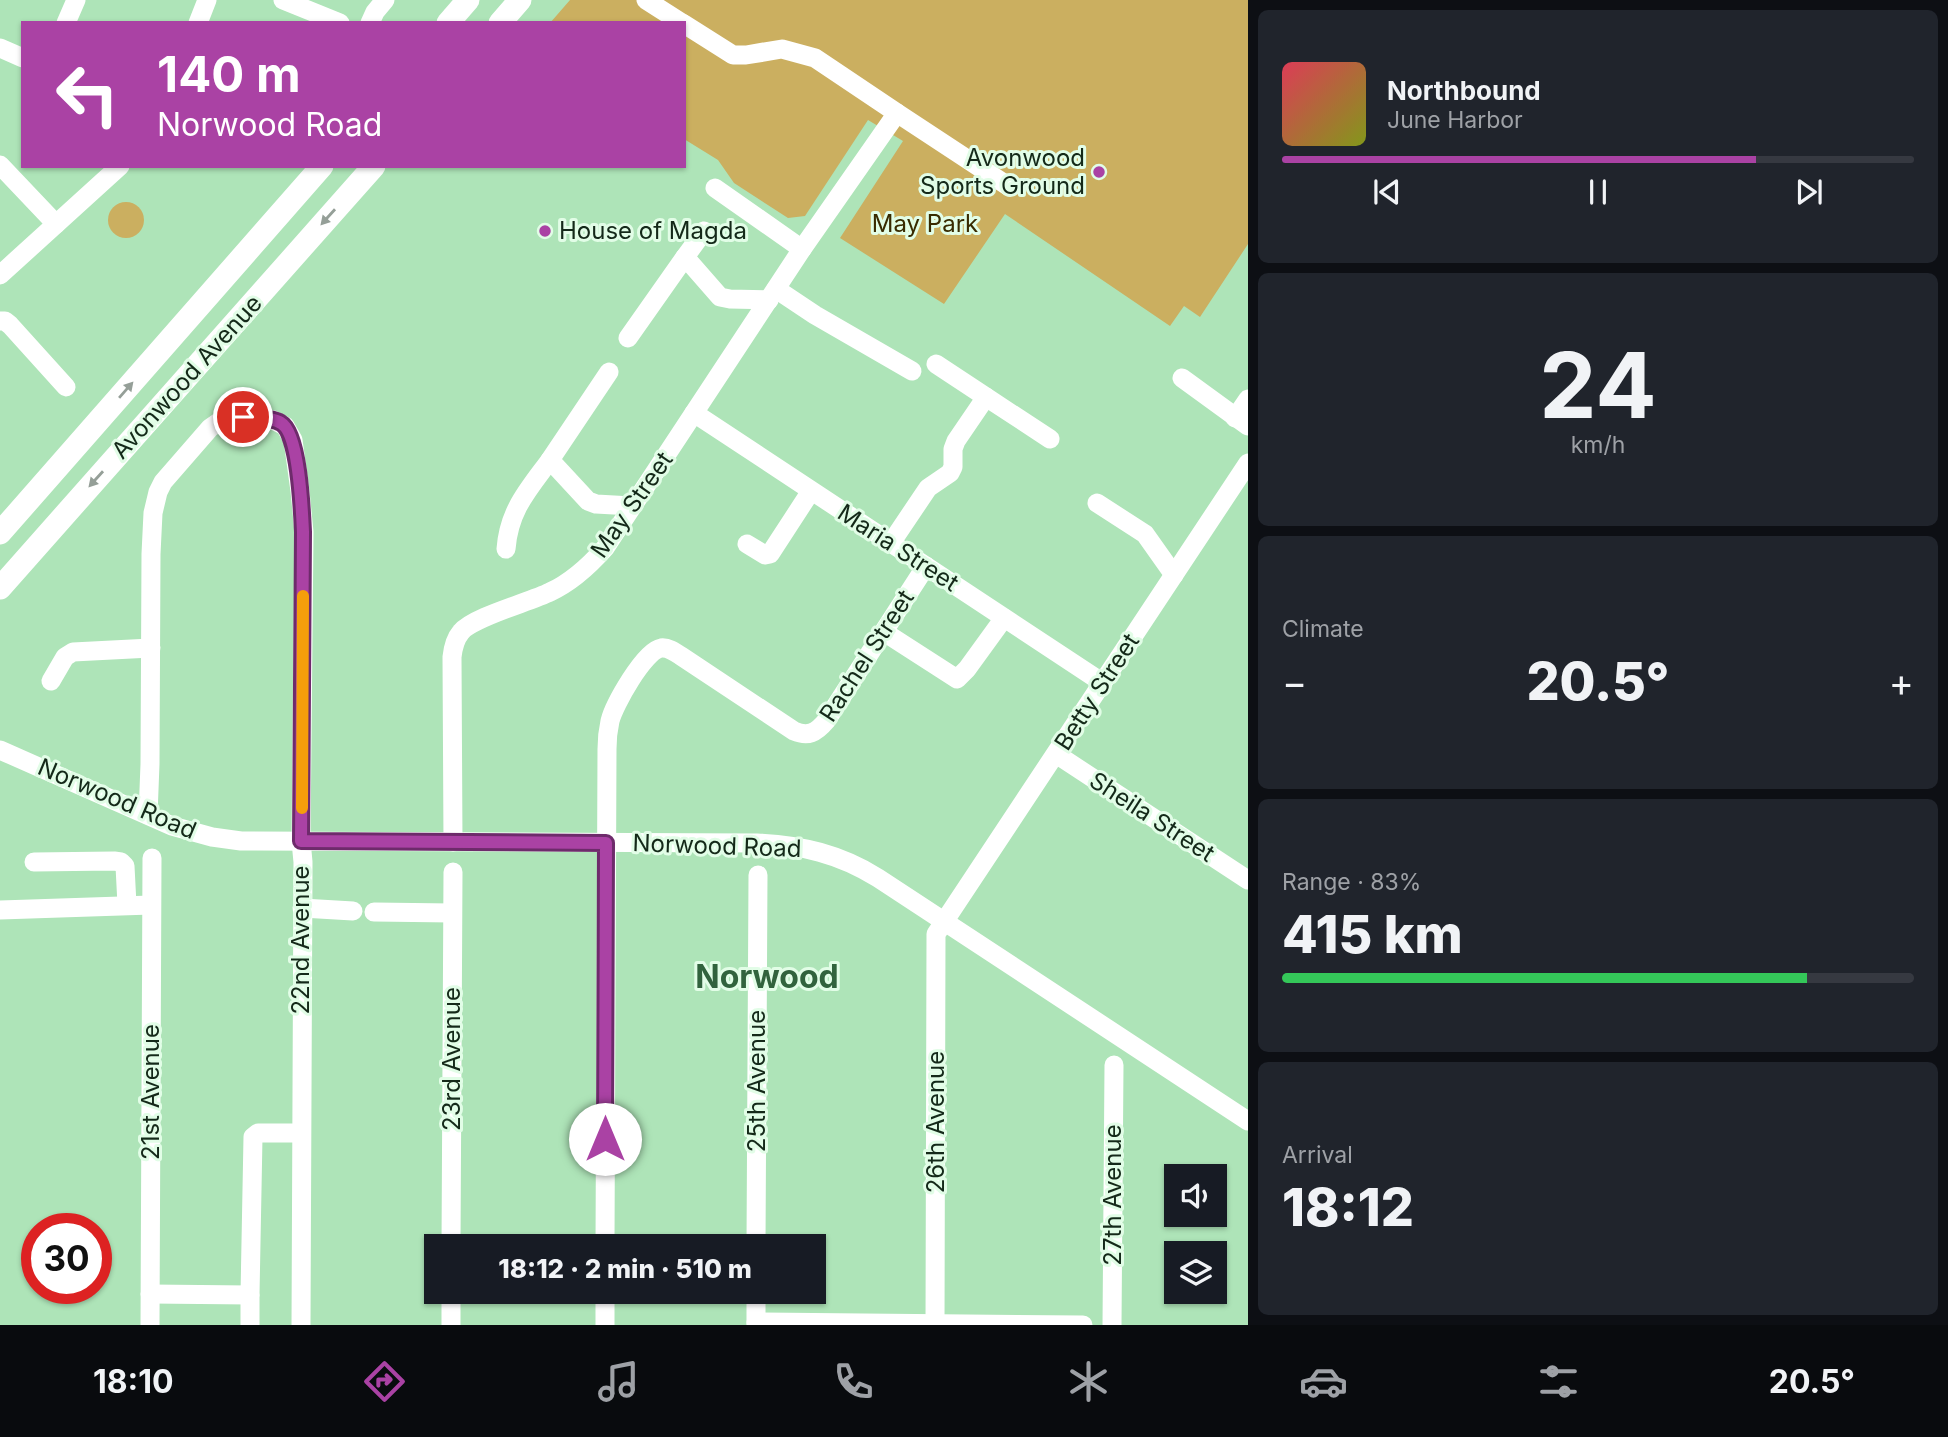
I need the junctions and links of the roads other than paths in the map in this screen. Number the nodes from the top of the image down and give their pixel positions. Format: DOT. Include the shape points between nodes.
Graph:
graph roads {
  1 [pos="76,0"];
  2 [pos="207,0"];
  3 [pos="385,0"];
  4 [pos="468,0"];
  5 [pos="520,0"];
  6 [pos="646,0"];
  7 [pos="287,1"];
  8 [pos="67,21"];
  9 [pos="199,21"];
  10 [pos="335,21"];
  11 [pos="371,21"];
  12 [pos="450,21"];
  13 [pos="502,21"];
  14 [pos="680,21"];
  15 [pos="686,25"];
  16 [pos="0,48"];
  17 [pos="21,57"];
  18 [pos="897,113"];
  19 [pos="0,164"];
  20 [pos="118,168"];
  21 [pos="320,168"];
  22 [pos="371,168"];
  23 [pos="1008,186"];
  24 [pos="715,188"];
  25 [pos="56,224"];
  26 [pos="704,231"];
  27 [pos="802,249"];
  28 [pos="685,257"];
  29 [pos="0,275"];
  30 [pos="773,295"];
  31 [pos="0,321"];
  32 [pos="628,338"];
  33 [pos="936,364"];
  34 [pos="912,371"];
  35 [pos="609,372"];
  36 [pos="1182,379"];
  37 [pos="66,387"];
  38 [pos="986,397"];
  39 [pos="1248,399"];
  40 [pos="694,413"];
  41 [pos="1242,422"];
  42 [pos="1051,439"];
  43 [pos="550,460"];
  44 [pos="1248,463"];
  45 [pos="811,491"];
  46 [pos="1097,503"];
  47 [pos="632,506"];
  48 [pos="0,533"];
  49 [pos="891,543"];
  50 [pos="747,544"];
  51 [pos="506,550"];
  52 [pos="926,566"];
  53 [pos="1174,575"];
  54 [pos="0,588"];
  55 [pos="1004,618"];
  56 [pos="884,632"];
  57 [pos="151,648"];
  58 [pos="51,681"];
  59 [pos="1103,683"];
  60 [pos="0,750"];
  61 [pos="1056,754"];
  62 [pos="148,815"];
  63 [pos="301,841"];
  64 [pos="453,842"];
  65 [pos="606,843"];
  66 [pos="152,858"];
  67 [pos="34,862"];
  68 [pos="453,872"];
  69 [pos="758,875"];
  70 [pos="1248,880"];
  71 [pos="127,905"];
  72 [pos="152,905"];
  73 [pos="302,908"];
  74 [pos="0,910"];
  75 [pos="353,911"];
  76 [pos="374,912"];
  77 [pos="452,913"];
  78 [pos="945,922"];
  79 [pos="1114,1065"];
  80 [pos="1248,1121"];
  81 [pos="301,1133"];
  82 [pos="451,1234"];
  83 [pos="605,1234"];
  84 [pos="756,1234"];
  85 [pos="150,1294"];
  86 [pos="250,1295"];
  87 [pos="451,1304"];
  88 [pos="605,1304"];
  89 [pos="756,1304"];
  90 [pos="756,1324"];
  91 [pos="935,1324"];
  92 [pos="150,1325"];
  93 [pos="250,1325"];
  94 [pos="301,1325"];
  95 [pos="451,1325"];
  96 [pos="605,1325"];
  97 [pos="1083,1325"];
  98 [pos="1112,1325"];
  1 -- 8 [label="street"];
  2 -- 9 [label="street"];
  3 -- 11 [label="street"];
  4 -- 12 [label="main road"];
  5 -- 13 [label="main road"];
  6 -- 14 [label="street"];
  7 -- 10 [label="street"];
  15 -- 18 [label="street" via="733,55 782,48 815,58"];
  16 -- 17 [label="street"];
  18 -- 23 [label="street"];
  18 -- 27 [label="street, May Street"];
  19 -- 25 [label="street"];
  20 -- 25 [label="street"];
  48 -- 21 [label="main road, Avonwood Avenue, one-way"];
  22 -- 54 [label="main road, Avonwood Avenue, one-way"];
  24 -- 27 [label="street"];
  25 -- 29 [label="street"];
  26 -- 28 [label="street"];
  27 -- 30 [label="street, May Street"];
  28 -- 30 [label="street" via="720,297"];
  28 -- 32 [label="street"];
  30 -- 34 [label="street"];
  30 -- 40 [label="street, May Street"];
  31 -- 37 [label="street" via="10,325"];
  33 -- 38 [label="street"];
  35 -- 43 [label="street"];
  36 -- 41 [label="street"];
  38 -- 42 [label="street"];
  38 -- 49 [label="street" via="956,441 954,467 928,488"];
  39 -- 41 [label="street"];
  40 -- 45 [label="street, Maria Street"];
  40 -- 47 [label="street, May Street"];
  43 -- 47 [label="street" via="588,501"];
  43 -- 51 [label="street" via="520,500"];
  44 -- 53 [label="street, Betty Street"];
  45 -- 49 [label="street, Maria Street"];
  45 -- 50 [label="street" via="770,554"];
  46 -- 53 [label="street" via="1145,534"];
  47 -- 64 [label="street, May Street" via="605,548 573,579 472,623 456,640 452,657"];
  49 -- 52 [label="street, Maria Street"];
  52 -- 55 [label="street, Maria Street"];
  52 -- 56 [label="street, Rachel Street"];
  53 -- 59 [label="street, Betty Street"];
  55 -- 56 [label="street" via="957,679"];
  55 -- 59 [label="street, Maria Street"];
  56 -- 65 [label="street, Rachel Street" via="826,721 809,734 794,731 667,648 654,651 621,695 610,720"];
  57 -- 58 [label="street" via="73,652"];
  57 -- 62 [label="street"];
  57 -- 63 [label="street, 22nd Avenue" via="153,513 163,482 210,428 224,419 280,422 293,440 303,532"];
  59 -- 61 [label="street, Betty Street"];
  60 -- 62 [label="street, Norwood Road"];
  61 -- 70 [label="street, Sheila Street"];
  61 -- 78 [label="street, Betty Street"];
  62 -- 63 [label="street, Norwood Road" via="212,837"];
  63 -- 64 [label="street, Norwood Road"];
  63 -- 73 [label="street, 22nd Avenue"];
  64 -- 65 [label="street, Norwood Road"];
  65 -- 78 [label="street, Norwood Road" via="757,843 814,850 866,871"];
  65 -- 83 [label="street"];
  66 -- 72 [label="street, 21st Avenue"];
  67 -- 71 [label="street" via="121,862"];
  68 -- 77 [label="street, 23rd Avenue"];
  69 -- 84 [label="street, 25th Avenue"];
  71 -- 72 [label="street"];
  71 -- 74 [label="street"];
  72 -- 85 [label="street, 21st Avenue"];
  73 -- 75 [label="street"];
  73 -- 81 [label="street, 22nd Avenue"];
  76 -- 77 [label="street"];
  77 -- 82 [label="street, 23rd Avenue"];
  78 -- 80 [label="street, Norwood Road"];
  78 -- 91 [label="street, 26th Avenue" via="936,934"];
  79 -- 98 [label="street, 27th Avenue"];
  81 -- 86 [label="street" via="258,1133 253,1137"];
  81 -- 94 [label="street, 22nd Avenue"];
  85 -- 86 [label="street"];
  85 -- 92 [label="street, 21st Avenue"];
  86 -- 93 [label="street"];
  87 -- 95 [label="street"];
  88 -- 96 [label="street"];
  89 -- 90 [label="street"];
  90 -- 91 [label="street"];
  91 -- 97 [label="street"];
}
